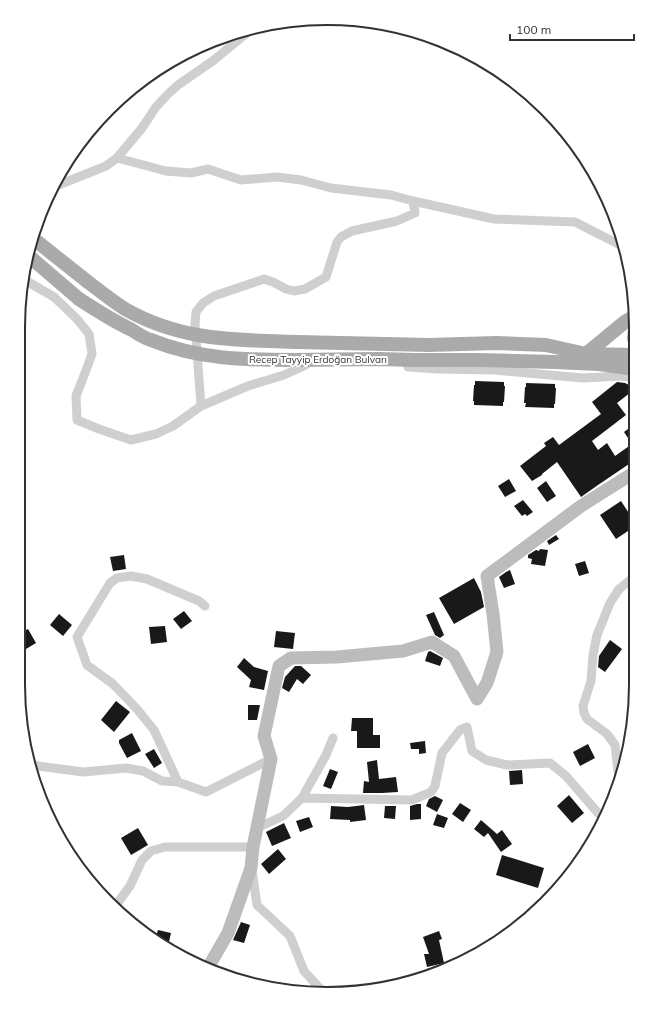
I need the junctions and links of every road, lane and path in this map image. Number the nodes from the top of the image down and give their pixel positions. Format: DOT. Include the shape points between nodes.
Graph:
graph roads {
  1 [pos="241,37"];
  2 [pos="117,158"];
  3 [pos="61,184"];
  4 [pos="413,201"];
  5 [pos="37,242"];
  6 [pos="617,244"];
  7 [pos="33,259"];
  8 [pos="29,282"];
  9 [pos="629,320"];
  10 [pos="586,354"];
  11 [pos="629,355"];
  12 [pos="299,363"];
  13 [pos="408,367"];
  14 [pos="629,368"];
  15 [pos="629,377"];
  16 [pos="201,406"];
  17 [pos="629,476"];
  18 [pos="629,581"];
  19 [pos="205,606"];
  20 [pos="333,738"];
  21 [pos="271,759"];
  22 [pos="36,767"];
  23 [pos="618,768"];
  24 [pos="178,782"];
  25 [pos="302,798"];
  26 [pos="600,814"];
  27 [pos="257,828"];
  28 [pos="253,847"];
  29 [pos="251,868"];
  30 [pos="118,903"];
  31 [pos="210,964"];
  32 [pos="318,987"];
  1 -- 2 [label="street" via="168,94"];
  2 -- 3 [label="street" via="106,166"];
  2 -- 4 [label="street" via="166,172 191,173 208,169 241,180 277,177 331,188 391,195"];
  4 -- 6 [label="street" via="494,219 575,222"];
  4 -- 16 [label="street" via="415,213 397,221 352,231 341,237 326,277 304,289 286,289 264,279 214,296 203,303 196,312 195,324"];
  5 -- 10 [label="main road, Recep Tayyip Erdoğan Bulvarı, bridge" via="123,308 169,329 192,335 251,341 546,345"];
  7 -- 12 [label="main road, Recep Tayyip Erdoğan Bulvarı, bridge" via="79,299 150,340 181,351 211,357"];
  8 -- 16 [label="street" via="54,297 89,334 92,354 76,396 77,420 131,440 156,434 173,426"];
  9 -- 10 [label="main road"];
  10 -- 11 [label="main road, Recep Tayyip Erdoğan Bulvarı"];
  12 -- 14 [label="main road, Recep Tayyip Erdoğan Bulvarı" via="379,359 480,360 599,364"];
  12 -- 16 [label="street" via="284,375 248,386"];
  13 -- 15 [label="street" via="495,370 583,378"];
  17 -- 21 [label="street" via="581,506 487,576 497,652 487,683 477,699 454,656 432,642 403,651 292,658 279,666 264,736"];
  18 -- 23 [label="street" via="619,589 610,603 597,635 591,681 583,706 587,719 607,734 615,745"];
  19 -- 24 [label="street" via="199,601 147,579 131,576 117,578 110,583 77,637 87,665 113,684 154,730"];
  20 -- 25 [label="street"];
  21 -- 24 [label="street" via="206,792"];
  21 -- 27 [label="street"];
  22 -- 24 [label="street" via="83,772 126,768 143,771 162,781"];
  25 -- 26 [label="street" via="418,798 431,792 435,786 442,753 460,730 467,727 472,751 486,760 507,765 550,763 566,776"];
  25 -- 27 [label="street" via="283,816"];
  27 -- 28 [label="street"];
  28 -- 29 [label="street"];
  28 -- 30 [label="street" via="165,847 151,851 142,860 130,886"];
  29 -- 31 [label="street" via="228,933"];
  29 -- 32 [label="street" via="257,905 290,936 304,971"];
}
